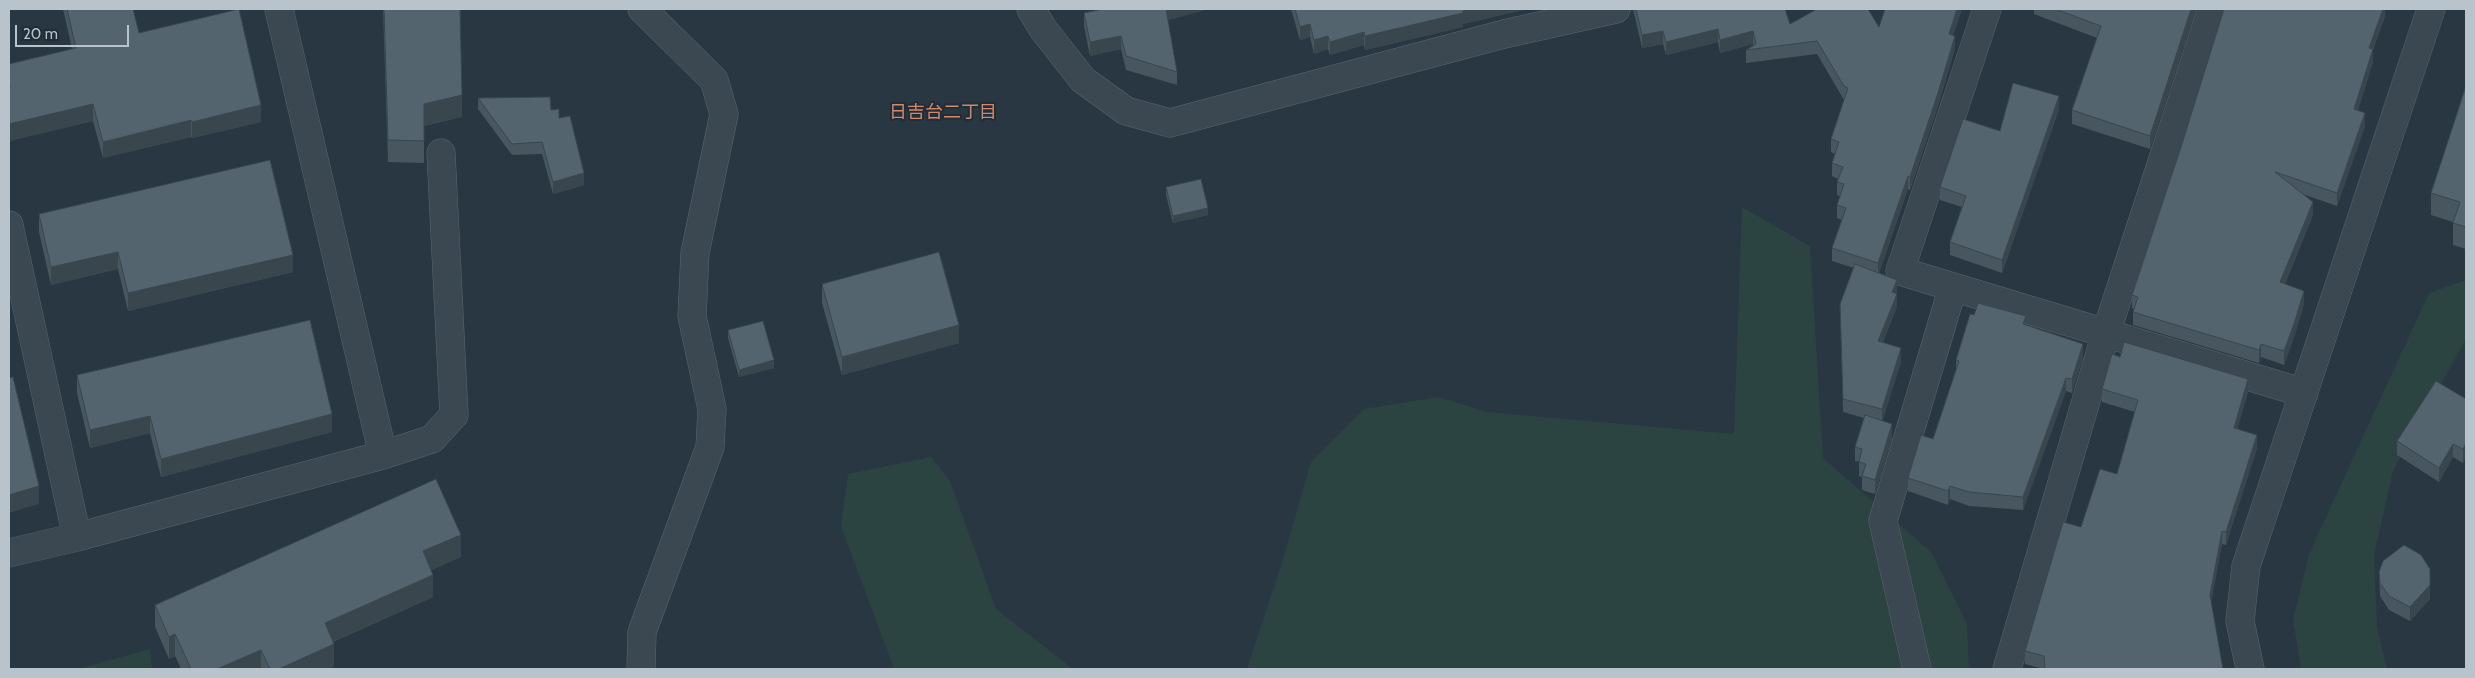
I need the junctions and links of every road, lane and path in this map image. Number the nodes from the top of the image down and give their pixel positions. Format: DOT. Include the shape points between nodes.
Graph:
graph roads {
  1 [pos="279,9"];
  2 [pos="642,9"];
  3 [pos="1031,9"];
  4 [pos="1616,9"];
  5 [pos="1987,9"];
  6 [pos="2212,9"];
  7 [pos="2432,9"];
  8 [pos="441,153"];
  9 [pos="9,226"];
  10 [pos="1953,287"];
  11 [pos="2106,333"];
  12 [pos="2304,393"];
  13 [pos="383,455"];
  14 [pos="77,537"];
  15 [pos="9,553"];
  16 [pos="641,669"];
  17 [pos="1917,669"];
  18 [pos="2007,669"];
  19 [pos="2250,669"];
  1 -- 13 [label="street"];
  2 -- 16 [label="street" via="714,80 724,114 696,253 692,316 712,409 710,447 642,632"];
  3 -- 4 [label="street" via="1083,80 1126,111 1170,123 1504,34"];
  5 -- 10 [label="street" via="1900,271"];
  6 -- 11 [label="street"];
  7 -- 12 [label="street"];
  8 -- 13 [label="street" via="454,416 432,439"];
  9 -- 14 [label="street"];
  10 -- 11 [label="street"];
  10 -- 17 [label="street" via="1883,521"];
  11 -- 12 [label="street"];
  11 -- 18 [label="street"];
  12 -- 19 [label="street" via="2246,566 2240,621"];
  13 -- 14 [label="street"];
  14 -- 15 [label="street"];
}
